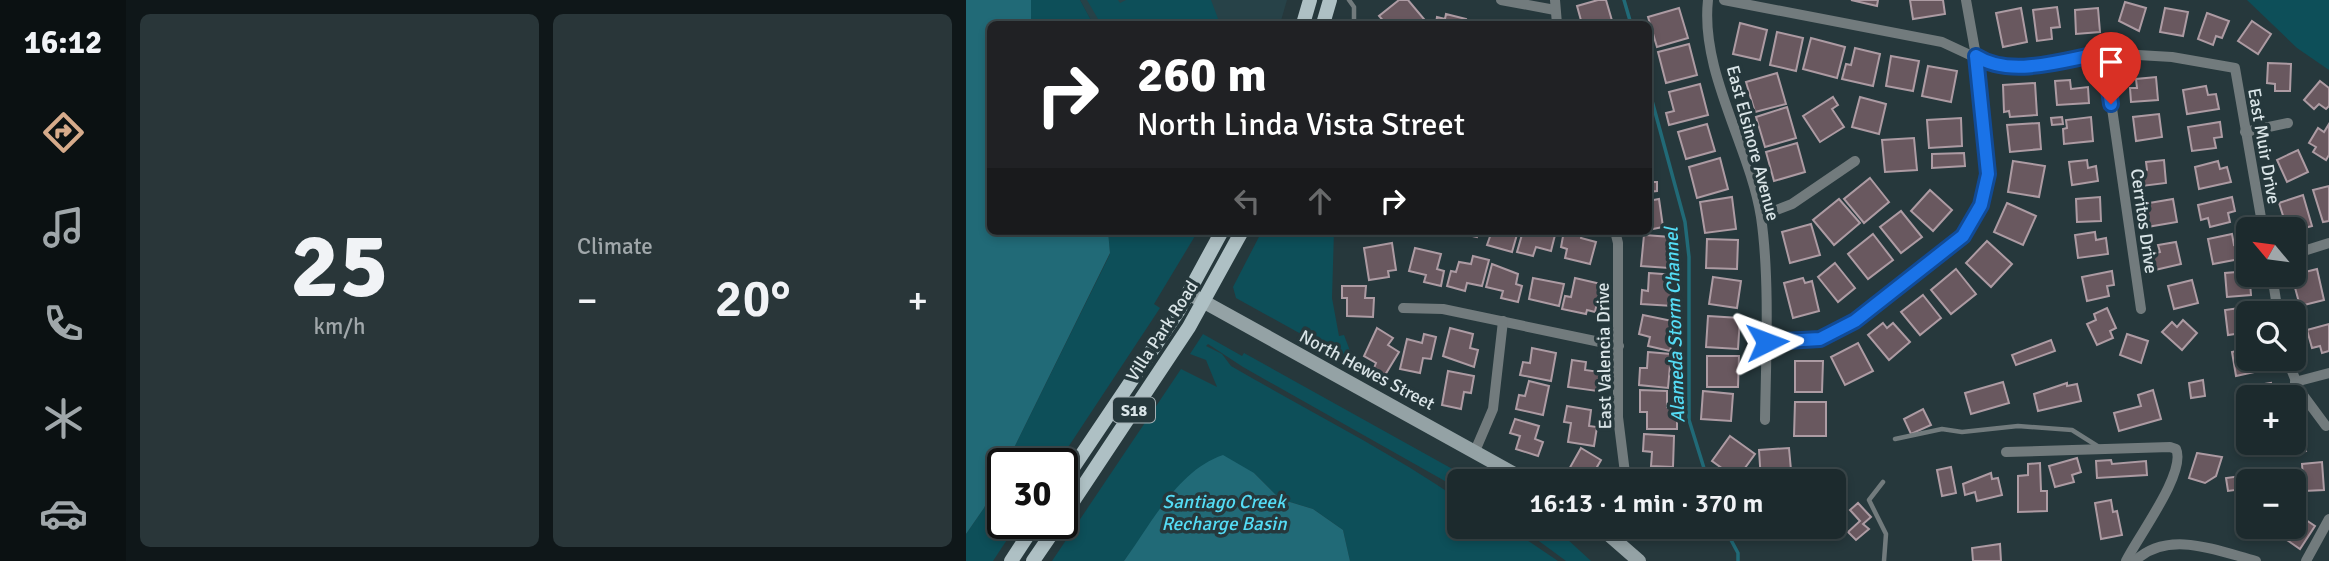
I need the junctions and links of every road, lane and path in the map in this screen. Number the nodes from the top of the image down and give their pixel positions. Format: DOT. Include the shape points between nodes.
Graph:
graph roads {
  1 [pos="1310,0"];
  2 [pos="1330,0"];
  3 [pos="1349,0"];
  4 [pos="1501,0"];
  5 [pos="1708,0"];
  6 [pos="1724,0"];
  7 [pos="1966,0"];
  8 [pos="1555,5"];
  9 [pos="1304,21"];
  10 [pos="1324,21"];
  11 [pos="1354,21"];
  12 [pos="2104,53"];
  13 [pos="1976,56"];
  14 [pos="2288,123"];
  15 [pos="2245,132"];
  16 [pos="1855,161"];
  17 [pos="1761,216"];
  18 [pos="2261,217"];
  19 [pos="1220,235"];
  20 [pos="1240,235"];
  21 [pos="1616,235"];
  22 [pos="2329,243"];
  23 [pos="2306,250"];
  24 [pos="1188,293"];
  25 [pos="1205,302"];
  26 [pos="1403,308"];
  27 [pos="2141,309"];
  28 [pos="1503,321"];
  29 [pos="1767,342"];
  30 [pos="1619,346"];
  31 [pos="2291,371"];
  32 [pos="2329,373"];
  33 [pos="2295,382"];
  34 [pos="1765,421"];
  35 [pos="2326,426"];
  36 [pos="1895,439"];
  37 [pos="2103,449"];
  38 [pos="1475,450"];
  39 [pos="2007,453"];
  40 [pos="1078,460"];
  41 [pos="1507,469"];
  42 [pos="1624,469"];
  43 [pos="1883,482"];
  44 [pos="1078,494"];
  45 [pos="2329,519"];
  46 [pos="1025,539"];
  47 [pos="1048,539"];
  48 [pos="1614,539"];
  49 [pos="1011,561"];
  50 [pos="1033,561"];
  51 [pos="1639,561"];
  52 [pos="1884,561"];
  53 [pos="2126,561"];
  54 [pos="2135,561"];
  55 [pos="2256,561"];
  56 [pos="2306,561"];
  1 -- 9 [label="main road"];
  2 -- 10 [label="main road"];
  3 -- 11 [label="lane"];
  4 -- 8 [label="street"];
  5 -- 17 [label="street, East Elsinore Avenue" via="1708,38"];
  6 -- 13 [label="street" via="1942,42"];
  7 -- 13 [label="street"];
  12 -- 13 [label="street" via="2020,67 1994,65"];
  12 -- 15 [label="street, East Muir Drive" via="2172,57 2235,68"];
  12 -- 27 [label="street, Cerritos Drive"];
  13 -- 29 [label="street" via="1988,174 1981,205 1963,236 1855,321 1820,339"];
  14 -- 15 [label="street"];
  15 -- 18 [label="street, East Muir Drive"];
  16 -- 17 [label="street" via="1792,204"];
  17 -- 29 [label="street, East Elsinore Avenue"];
  19 -- 24 [label="main road, Villa Park Road / S18"];
  20 -- 25 [label="main road, Villa Park Road / S18"];
  21 -- 30 [label="street, East Valencia Drive"];
  22 -- 23 [label="street"];
  24 -- 25 [label="main road, North Hewes Street"];
  24 -- 40 [label="main road, Villa Park Road / S18"];
  25 -- 38 [label="main road, North Hewes Street"];
  25 -- 44 [label="main road, Villa Park Road / S18"];
  26 -- 28 [label="street" via="1443,309"];
  28 -- 30 [label="street"];
  28 -- 38 [label="street" via="1493,409"];
  29 -- 34 [label="street, East Elsinore Avenue"];
  30 -- 42 [label="street, East Valencia Drive" via="1618,417"];
  31 -- 33 [label="street"];
  32 -- 33 [label="street"];
  33 -- 35 [label="street"];
  36 -- 37 [label="lane" via="1942,429 2040,427 2072,430"];
  37 -- 39 [label="street"];
  37 -- 53 [label="street" via="2170,447 2178,455 2168,487"];
  38 -- 41 [label="main road, North Hewes Street"];
  43 -- 52 [label="lane" via="1869,500 1886,534"];
  45 -- 56 [label="street"];
  46 -- 49 [label="main road"];
  47 -- 50 [label="main road"];
  48 -- 51 [label="main road"];
  54 -- 55 [label="street" via="2160,547 2190,544"];
}
